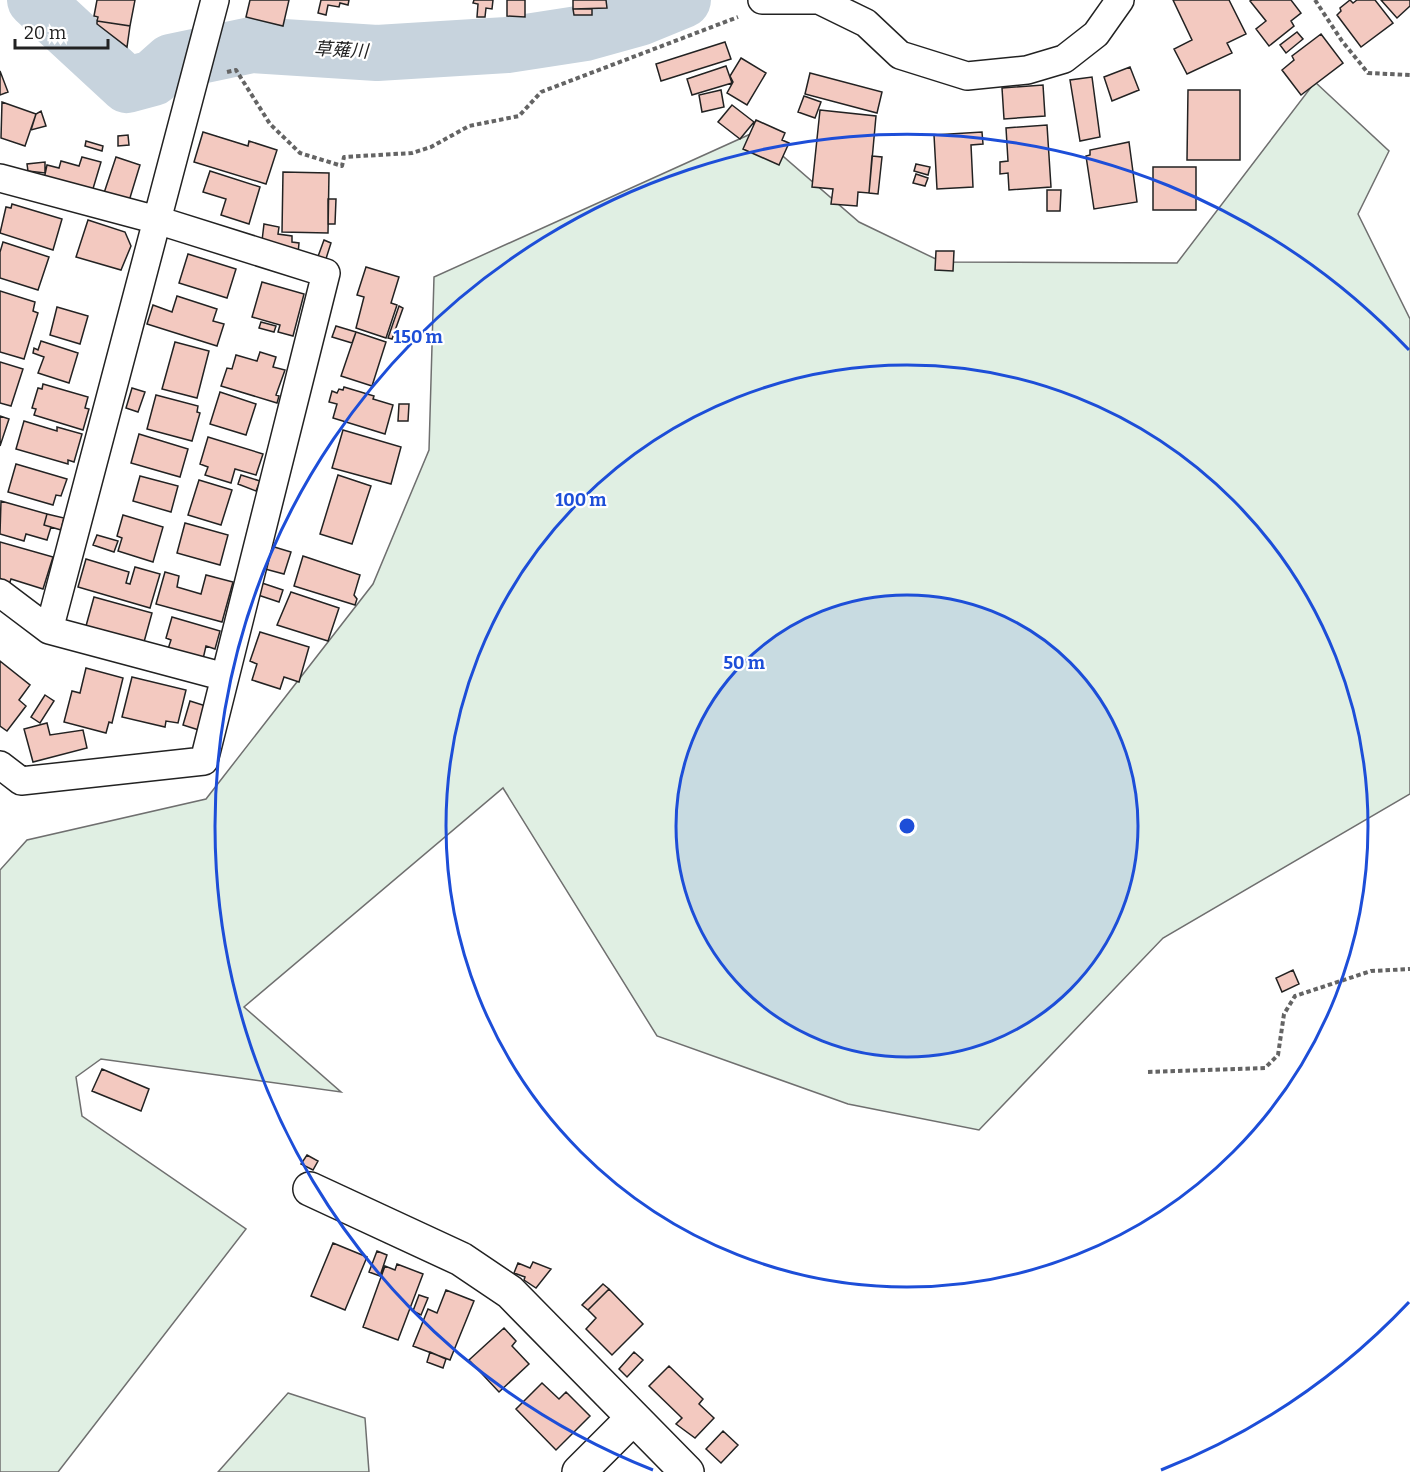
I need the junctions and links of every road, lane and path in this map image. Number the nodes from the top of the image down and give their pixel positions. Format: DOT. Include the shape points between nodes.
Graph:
graph roads {
  1 [pos="215,0"];
  2 [pos="817,0"];
  3 [pos="1120,0"];
  4 [pos="1316,0"];
  5 [pos="752,5"];
  6 [pos="207,31"];
  7 [pos="1410,75"];
  8 [pos="0,178"];
  9 [pos="157,220"];
  10 [pos="0,592"];
  11 [pos="50,630"];
  12 [pos="225,677"];
  13 [pos="0,765"];
  14 [pos="1410,969"];
  15 [pos="1148,1072"];
  16 [pos="310,1189"];
  17 [pos="632,1419"];
  18 [pos="579,1472"];
  19 [pos="687,1472"];
  1 -- 6 [label="street"];
  2 -- 3 [label="street" via="866,23 900,55 968,76 1027,70 1064,59 1096,34"];
  2 -- 5 [label="street"];
  4 -- 7 [label="path" via="1368,73"];
  5 -- 6 [label="path" via="737,19 541,92 519,116 469,126 412,153 344,157 342,166 300,153 270,124 236,70 227,72 220,34"];
  6 -- 9 [label="street"];
  8 -- 9 [label="street"];
  9 -- 11 [label="street"];
  9 -- 12 [label="street" via="326,273"];
  10 -- 11 [label="street"];
  11 -- 12 [label="street"];
  12 -- 13 [label="street" via="204,761 21,781"];
  14 -- 15 [label="path" via="1371,971 1295,996 1284,1014 1278,1055 1265,1068"];
  16 -- 17 [label="street" via="461,1259 510,1292"];
  17 -- 18 [label="street"];
  17 -- 19 [label="street"];
}
